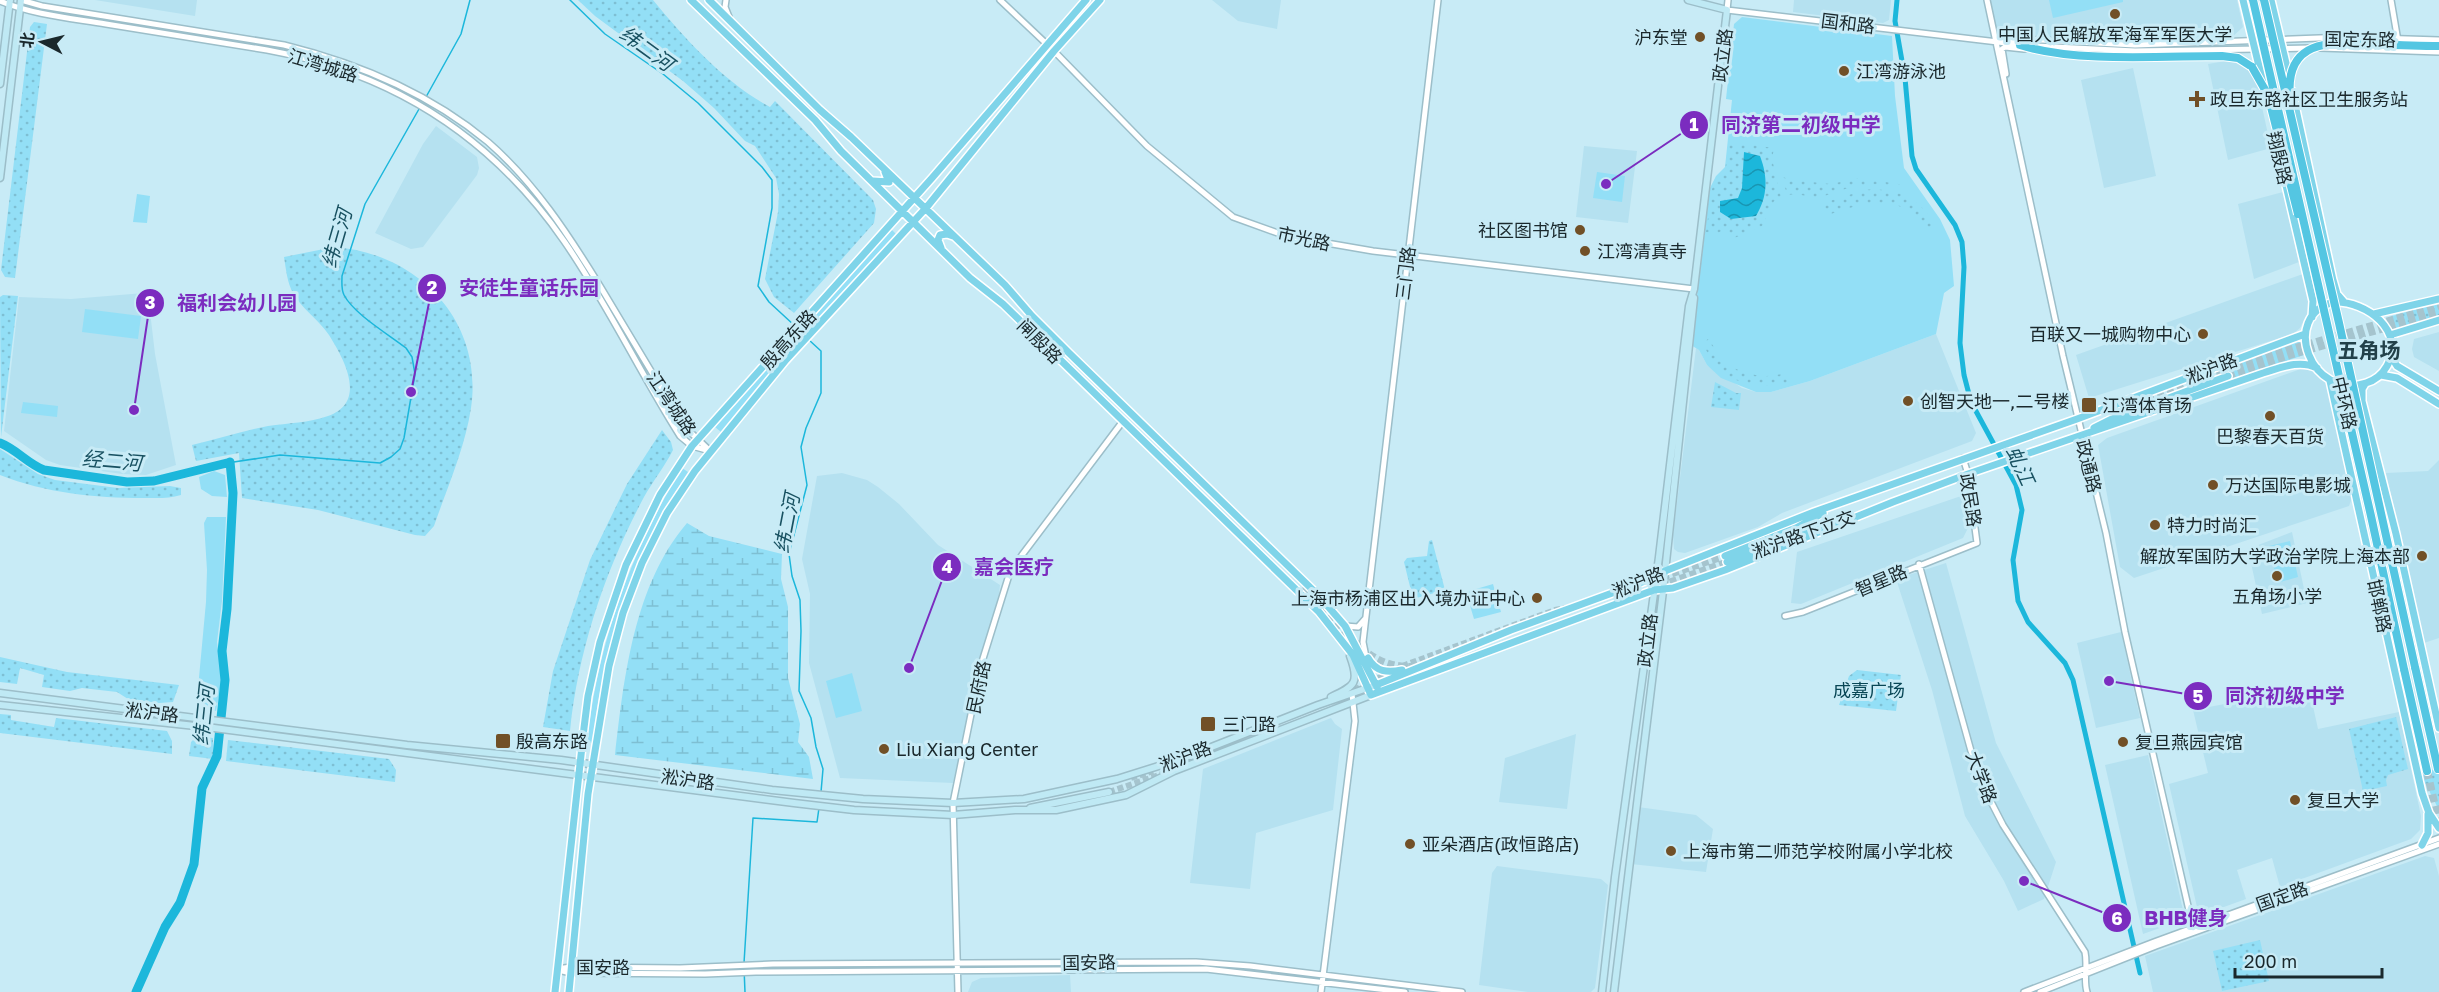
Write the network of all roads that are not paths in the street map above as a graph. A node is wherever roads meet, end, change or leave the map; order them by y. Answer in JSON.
{"nodes":[{"id":1,"x":21,"y":0,"type":"edge"},
{"id":2,"x":691,"y":0,"type":"edge"},
{"id":3,"x":709,"y":0,"type":"edge"},
{"id":4,"x":726,"y":0,"type":"edge"},
{"id":5,"x":1000,"y":0,"type":"edge"},
{"id":6,"x":1086,"y":0,"type":"edge"},
{"id":7,"x":1100,"y":0,"type":"edge"},
{"id":8,"x":1438,"y":0,"type":"edge"},
{"id":9,"x":1688,"y":0,"type":"edge"},
{"id":10,"x":1728,"y":0,"type":"edge"},
{"id":11,"x":1987,"y":0,"type":"edge"},
{"id":12,"x":2243,"y":0,"type":"edge"},
{"id":13,"x":2253,"y":0,"type":"edge"},
{"id":14,"x":2264,"y":0,"type":"edge"},
{"id":15,"x":2271,"y":0,"type":"edge"},
{"id":16,"x":2391,"y":0,"type":"edge"},
{"id":17,"x":0,"y":1,"type":"edge"},
{"id":18,"x":10,"y":2,"type":"edge"},
{"id":19,"x":20,"y":8,"type":"junction"},
{"id":20,"x":1727,"y":10,"type":"junction"},
{"id":21,"x":735,"y":26,"type":"junction"},
{"id":22,"x":2398,"y":39,"type":"junction"},
{"id":23,"x":1995,"y":40,"type":"junction"},
{"id":24,"x":2439,"y":40,"type":"edge"},
{"id":25,"x":2008,"y":42,"type":"junction"},
{"id":26,"x":1046,"y":44,"type":"junction"},
{"id":27,"x":2280,"y":44,"type":"junction"},
{"id":28,"x":2020,"y":45,"type":"junction"},
{"id":29,"x":2254,"y":46,"type":"junction"},
{"id":30,"x":2439,"y":46,"type":"edge"},
{"id":31,"x":2037,"y":50,"type":"junction"},
{"id":32,"x":1054,"y":51,"type":"junction"},
{"id":33,"x":2399,"y":51,"type":"junction"},
{"id":34,"x":2439,"y":52,"type":"edge"},
{"id":35,"x":0,"y":84,"type":"edge"},
{"id":36,"x":2008,"y":100,"type":"junction"},
{"id":37,"x":879,"y":164,"type":"junction"},
{"id":38,"x":0,"y":178,"type":"edge"},
{"id":39,"x":871,"y":180,"type":"junction"},
{"id":40,"x":914,"y":196,"type":"junction"},
{"id":41,"x":926,"y":208,"type":"junction"},
{"id":42,"x":901,"y":211,"type":"junction"},
{"id":43,"x":913,"y":222,"type":"junction"},
{"id":44,"x":956,"y":237,"type":"junction"},
{"id":45,"x":943,"y":251,"type":"junction"},
{"id":46,"x":1407,"y":255,"type":"junction"},
{"id":47,"x":2324,"y":261,"type":"junction"},
{"id":48,"x":2314,"y":264,"type":"junction"},
{"id":49,"x":1694,"y":288,"type":"junction"},
{"id":50,"x":2439,"y":299,"type":"edge"},
{"id":51,"x":2344,"y":302,"type":"junction"},
{"id":52,"x":2374,"y":314,"type":"junction"},
{"id":53,"x":2312,"y":317,"type":"junction"},
{"id":54,"x":2439,"y":320,"type":"edge"},
{"id":55,"x":2305,"y":334,"type":"junction"},
{"id":56,"x":2390,"y":335,"type":"junction"},
{"id":57,"x":2391,"y":358,"type":"junction"},
{"id":58,"x":2317,"y":368,"type":"junction"},
{"id":59,"x":2381,"y":375,"type":"junction"},
{"id":60,"x":2228,"y":376,"type":"tunnel mouth"},
{"id":61,"x":1096,"y":379,"type":"junction"},
{"id":62,"x":2330,"y":381,"type":"junction"},
{"id":63,"x":2365,"y":384,"type":"junction"},
{"id":64,"x":1092,"y":391,"type":"junction"},
{"id":65,"x":2439,"y":391,"type":"edge"},
{"id":66,"x":2439,"y":404,"type":"edge"},
{"id":67,"x":2077,"y":419,"type":"junction"},
{"id":68,"x":1123,"y":421,"type":"junction"},
{"id":69,"x":2081,"y":435,"type":"junction"},
{"id":70,"x":694,"y":443,"type":"junction"},
{"id":71,"x":1160,"y":443,"type":"junction"},
{"id":72,"x":710,"y":451,"type":"junction"},
{"id":73,"x":1159,"y":456,"type":"junction"},
{"id":74,"x":1963,"y":458,"type":"junction"},
{"id":75,"x":1968,"y":474,"type":"junction"},
{"id":76,"x":1202,"y":482,"type":"junction"},
{"id":77,"x":1841,"y":504,"type":"junction"},
{"id":78,"x":1880,"y":507,"type":"junction"},
{"id":79,"x":1223,"y":518,"type":"junction"},
{"id":80,"x":1977,"y":543,"type":"joint"},
{"id":81,"x":1919,"y":564,"type":"junction"},
{"id":82,"x":1665,"y":571,"type":"junction"},
{"id":83,"x":1656,"y":577,"type":"junction"},
{"id":84,"x":1654,"y":590,"type":"junction"},
{"id":85,"x":1663,"y":591,"type":"junction"},
{"id":86,"x":1785,"y":616,"type":"dead end"},
{"id":87,"x":1366,"y":618,"type":"junction"},
{"id":88,"x":1345,"y":626,"type":"junction"},
{"id":89,"x":1353,"y":638,"type":"junction"},
{"id":90,"x":1347,"y":647,"type":"junction"},
{"id":91,"x":1364,"y":652,"type":"junction"},
{"id":92,"x":1368,"y":667,"type":"junction"},
{"id":93,"x":1414,"y":668,"type":"junction"},
{"id":94,"x":1378,"y":688,"type":"junction"},
{"id":95,"x":1370,"y":692,"type":"junction"},
{"id":96,"x":0,"y":693,"type":"edge"},
{"id":97,"x":1352,"y":694,"type":"junction"},
{"id":98,"x":1354,"y":702,"type":"junction"},
{"id":99,"x":0,"y":705,"type":"edge"},
{"id":100,"x":1318,"y":705,"type":"junction"},
{"id":101,"x":2439,"y":728,"type":"edge"},
{"id":102,"x":580,"y":763,"type":"junction"},
{"id":103,"x":593,"y":766,"type":"junction"},
{"id":104,"x":2438,"y":769,"type":"tunnel mouth"},
{"id":105,"x":2427,"y":771,"type":"tunnel mouth"},
{"id":106,"x":578,"y":776,"type":"junction"},
{"id":107,"x":592,"y":778,"type":"junction"},
{"id":108,"x":1008,"y":801,"type":"junction"},
{"id":109,"x":953,"y":803,"type":"junction"},
{"id":110,"x":2425,"y":803,"type":"junction"},
{"id":111,"x":1015,"y":810,"type":"junction"},
{"id":112,"x":953,"y":815,"type":"junction"},
{"id":113,"x":2439,"y":828,"type":"edge"},
{"id":114,"x":2439,"y":838,"type":"edge"},
{"id":115,"x":2439,"y":844,"type":"edge"},
{"id":116,"x":2422,"y":845,"type":"junction"},
{"id":117,"x":2193,"y":931,"type":"junction"},
{"id":118,"x":957,"y":963,"type":"junction"},
{"id":119,"x":756,"y":968,"type":"junction"},
{"id":120,"x":557,"y":969,"type":"junction"},
{"id":121,"x":571,"y":970,"type":"junction"},
{"id":122,"x":958,"y":971,"type":"junction"},
{"id":123,"x":2085,"y":972,"type":"junction"},
{"id":124,"x":1324,"y":975,"type":"junction"},
{"id":125,"x":1323,"y":983,"type":"junction"},
{"id":126,"x":555,"y":992,"type":"edge"},
{"id":127,"x":569,"y":992,"type":"edge"},
{"id":128,"x":958,"y":992,"type":"edge"},
{"id":129,"x":1322,"y":992,"type":"edge"},
{"id":130,"x":1405,"y":992,"type":"edge"},
{"id":131,"x":1462,"y":992,"type":"edge"},
{"id":132,"x":1602,"y":992,"type":"edge"},
{"id":133,"x":1614,"y":992,"type":"edge"},
{"id":134,"x":2024,"y":992,"type":"edge"},
{"id":135,"x":2040,"y":992,"type":"edge"},
{"id":136,"x":2087,"y":992,"type":"edge"}],
"edges":[{"from":1,"to":19,"type":"main road"},
{"from":1,"to":70,"type":"street","name":"江湾城路"},
{"from":2,"to":39,"type":"main road","name":"闸殷路"},
{"from":3,"to":21,"type":"main road","name":"闸殷路"},
{"from":4,"to":21,"type":"street"},
{"from":5,"to":26,"type":"street","name":"市光路"},
{"from":6,"to":26,"type":"main road","name":"殷高东路"},
{"from":7,"to":32,"type":"main road","name":"殷高东路"},
{"from":8,"to":46,"type":"street","name":"三门路"},
{"from":9,"to":20,"type":"main road","name":"国和路"},
{"from":10,"to":20,"type":"street","name":"政立路"},
{"from":11,"to":23,"type":"street","name":"政通路"},
{"from":12,"to":29,"type":"main road","name":"翔殷路"},
{"from":13,"to":48,"type":"highway","name":"中环路","bridge":true},
{"from":14,"to":47,"type":"highway","name":"中环路","bridge":true},
{"from":15,"to":27,"type":"main road","name":"翔殷路"},
{"from":16,"to":22,"type":"street"},
{"from":17,"to":18,"type":"street","name":"江湾城路"},
{"from":18,"to":19,"type":"street","name":"江湾城路"},
{"from":18,"to":35,"type":"main road"},
{"from":19,"to":38,"type":"main road"},
{"from":19,"to":70,"type":"street","name":"江湾城路"},
{"from":20,"to":23,"type":"street","name":"国和路"},
{"from":20,"to":49,"type":"main road","name":"政立路"},
{"from":21,"to":37,"type":"main road","name":"闸殷路"},
{"from":22,"to":24,"type":"street","name":"国定东路"},
{"from":22,"to":27,"type":"street","name":"国定东路"},
{"from":22,"to":33,"type":"street"},
{"from":23,"to":25,"type":"street","name":"国和路"},
{"from":23,"to":36,"type":"street","name":"政通路"},
{"from":25,"to":28,"type":"street","name":"国和路"},
{"from":25,"to":29,"type":"street","name":"国和路"},
{"from":26,"to":32,"type":"street","name":"市光路"},
{"from":26,"to":40,"type":"main road","name":"殷高东路"},
{"from":27,"to":29,"type":"street"},
{"from":27,"to":33,"type":"street","name":"国定东路"},
{"from":27,"to":51,"type":"main road","name":"翔殷路"},
{"from":28,"to":29,"type":"street","name":"国和路"},
{"from":28,"to":31,"type":"highway"},
{"from":29,"to":53,"type":"main road","name":"翔殷路"},
{"from":30,"to":47,"type":"highway","bridge":true},
{"from":31,"to":36,"type":"street"},
{"from":31,"to":48,"type":"highway","bridge":true},
{"from":32,"to":41,"type":"main road","name":"殷高东路"},
{"from":32,"to":46,"type":"street","name":"市光路"},
{"from":33,"to":34,"type":"street","name":"国定东路"},
{"from":36,"to":67,"type":"street","name":"政通路"},
{"from":37,"to":39,"type":"main road"},
{"from":37,"to":40,"type":"main road","name":"闸殷路"},
{"from":39,"to":42,"type":"main road","name":"闸殷路"},
{"from":40,"to":41,"type":"main road","name":"闸殷路"},
{"from":40,"to":42,"type":"main road","name":"殷高东路"},
{"from":41,"to":43,"type":"main road","name":"殷高东路"},
{"from":41,"to":44,"type":"main road","name":"闸殷路"},
{"from":42,"to":43,"type":"main road","name":"闸殷路"},
{"from":42,"to":70,"type":"main road","name":"殷高东路"},
{"from":43,"to":45,"type":"main road","name":"闸殷路"},
{"from":43,"to":72,"type":"main road","name":"殷高东路"},
{"from":44,"to":45,"type":"main road"},
{"from":44,"to":61,"type":"main road","name":"闸殷路"},
{"from":45,"to":64,"type":"main road","name":"闸殷路"},
{"from":46,"to":49,"type":"street","name":"市光路"},
{"from":46,"to":87,"type":"street","name":"三门路"},
{"from":47,"to":104,"type":"highway","name":"中环路","bridge":true},
{"from":48,"to":105,"type":"highway","name":"中环路","bridge":true},
{"from":49,"to":82,"type":"main road","name":"政立路"},
{"from":49,"to":83,"type":"main road","name":"政立路"},
{"from":50,"to":52,"type":"main road"},
{"from":51,"to":52,"type":"main road"},
{"from":51,"to":53,"type":"main road"},
{"from":52,"to":56,"type":"main road"},
{"from":53,"to":55,"type":"main road"},
{"from":54,"to":56,"type":"main road"},
{"from":55,"to":58,"type":"main road"},
{"from":55,"to":67,"type":"main road","name":"淞沪路"},
{"from":56,"to":57,"type":"main road"},
{"from":57,"to":59,"type":"main road"},
{"from":57,"to":65,"type":"main road"},
{"from":58,"to":62,"type":"main road"},
{"from":58,"to":69,"type":"main road","name":"淞沪路"},
{"from":59,"to":63,"type":"main road"},
{"from":59,"to":66,"type":"main road"},
{"from":60,"to":69,"type":"main road"},
{"from":61,"to":64,"type":"main road"},
{"from":61,"to":71,"type":"main road","name":"闸殷路"},
{"from":62,"to":63,"type":"main road"},
{"from":62,"to":110,"type":"main road","name":"邯郸路"},
{"from":63,"to":101,"type":"main road","name":"邯郸路"},
{"from":64,"to":68,"type":"main road","name":"闸殷路"},
{"from":67,"to":69,"type":"street","name":"政通路"},
{"from":67,"to":74,"type":"main road","name":"淞沪路"},
{"from":68,"to":73,"type":"main road","name":"闸殷路"},
{"from":68,"to":109,"type":"street","name":"民府路"},
{"from":69,"to":75,"type":"main road","name":"淞沪路"},
{"from":69,"to":117,"type":"street","name":"政通路"},
{"from":70,"to":72,"type":"street","name":"江湾城路"},
{"from":70,"to":102,"type":"main road","name":"殷高东路"},
{"from":71,"to":73,"type":"main road"},
{"from":71,"to":76,"type":"main road","name":"闸殷路"},
{"from":72,"to":103,"type":"main road","name":"殷高东路"},
{"from":73,"to":79,"type":"main road","name":"闸殷路"},
{"from":74,"to":75,"type":"street","name":"政民路"},
{"from":74,"to":77,"type":"main road","name":"淞沪路"},
{"from":75,"to":78,"type":"main road","name":"淞沪路"},
{"from":75,"to":80,"type":"street","name":"政民路"},
{"from":76,"to":79,"type":"main road"},
{"from":76,"to":88,"type":"main road","name":"闸殷路"},
{"from":77,"to":78,"type":"main road","name":"淞沪路下立交"},
{"from":77,"to":82,"type":"main road","name":"淞沪路"},
{"from":78,"to":85,"type":"main road","name":"淞沪路"},
{"from":79,"to":90,"type":"main road","name":"闸殷路"},
{"from":80,"to":81,"type":"street","name":"智星路"},
{"from":81,"to":86,"type":"street","name":"智星路"},
{"from":81,"to":123,"type":"street","name":"大学路"},
{"from":82,"to":83,"type":"main road","name":"淞沪路"},
{"from":82,"to":85,"type":"main road","name":"政立路"},
{"from":83,"to":84,"type":"main road","name":"政立路"},
{"from":83,"to":93,"type":"main road","name":"淞沪路"},
{"from":84,"to":85,"type":"main road","name":"淞沪路"},
{"from":84,"to":94,"type":"main road","name":"淞沪路"},
{"from":84,"to":132,"type":"main road","name":"政立路"},
{"from":85,"to":133,"type":"main road","name":"政立路"},
{"from":87,"to":88,"type":"street"},
{"from":87,"to":91,"type":"street","name":"三门路"},
{"from":88,"to":89,"type":"main road","name":"闸殷路"},
{"from":89,"to":91,"type":"main road"},
{"from":89,"to":92,"type":"main road","name":"闸殷路"},
{"from":90,"to":95,"type":"main road","name":"闸殷路"},
{"from":90,"to":100,"type":"main road"},
{"from":91,"to":92,"type":"street","name":"三门路"},
{"from":91,"to":93,"type":"main road"},
{"from":92,"to":94,"type":"main road","name":"闸殷路"},
{"from":93,"to":94,"type":"main road","name":"淞沪路"},
{"from":94,"to":95,"type":"main road","name":"淞沪路"},
{"from":95,"to":97,"type":"main road","name":"淞沪路"},
{"from":95,"to":98,"type":"main road","name":"淞沪路"},
{"from":96,"to":102,"type":"main road","name":"淞沪路"},
{"from":97,"to":98,"type":"street"},
{"from":97,"to":100,"type":"main road","name":"淞沪路"},
{"from":98,"to":111,"type":"main road","name":"淞沪路"},
{"from":98,"to":124,"type":"street"},
{"from":99,"to":106,"type":"main road","name":"淞沪路"},
{"from":100,"to":108,"type":"main road","name":"淞沪路"},
{"from":102,"to":103,"type":"main road","name":"淞沪路"},
{"from":102,"to":106,"type":"main road","name":"殷高东路"},
{"from":103,"to":107,"type":"main road","name":"殷高东路"},
{"from":103,"to":109,"type":"main road","name":"淞沪路"},
{"from":106,"to":107,"type":"main road","name":"淞沪路"},
{"from":106,"to":120,"type":"main road","name":"殷高东路"},
{"from":107,"to":112,"type":"main road","name":"淞沪路"},
{"from":107,"to":121,"type":"main road","name":"殷高东路"},
{"from":108,"to":109,"type":"main road","name":"淞沪路"},
{"from":108,"to":111,"type":"main road"},
{"from":109,"to":112,"type":"street","name":"民府路"},
{"from":110,"to":113,"type":"main road","name":"邯郸路"},
{"from":110,"to":116,"type":"main road"},
{"from":111,"to":112,"type":"main road","name":"淞沪路"},
{"from":112,"to":118,"type":"street","name":"民府路"},
{"from":114,"to":116,"type":"street","name":"国定路"},
{"from":115,"to":117,"type":"street","name":"国定路"},
{"from":116,"to":117,"type":"street","name":"国定路"},
{"from":117,"to":123,"type":"street","name":"国定路"},
{"from":118,"to":119,"type":"street","name":"国安路"},
{"from":118,"to":122,"type":"street","name":"民府路"},
{"from":118,"to":124,"type":"street","name":"国安路"},
{"from":119,"to":121,"type":"street","name":"国安路"},
{"from":119,"to":122,"type":"street","name":"国安路"},
{"from":120,"to":121,"type":"street","name":"国安路"},
{"from":120,"to":126,"type":"main road","name":"殷高东路"},
{"from":121,"to":127,"type":"main road","name":"殷高东路"},
{"from":122,"to":125,"type":"street","name":"国安路"},
{"from":122,"to":128,"type":"street","name":"民府路"},
{"from":123,"to":134,"type":"street","name":"国定路"},
{"from":123,"to":135,"type":"street","name":"国定路"},
{"from":123,"to":136,"type":"street"},
{"from":124,"to":125,"type":"street"},
{"from":124,"to":131,"type":"street","name":"国安路"},
{"from":125,"to":129,"type":"street"},
{"from":125,"to":130,"type":"street","name":"国安路"}]}
